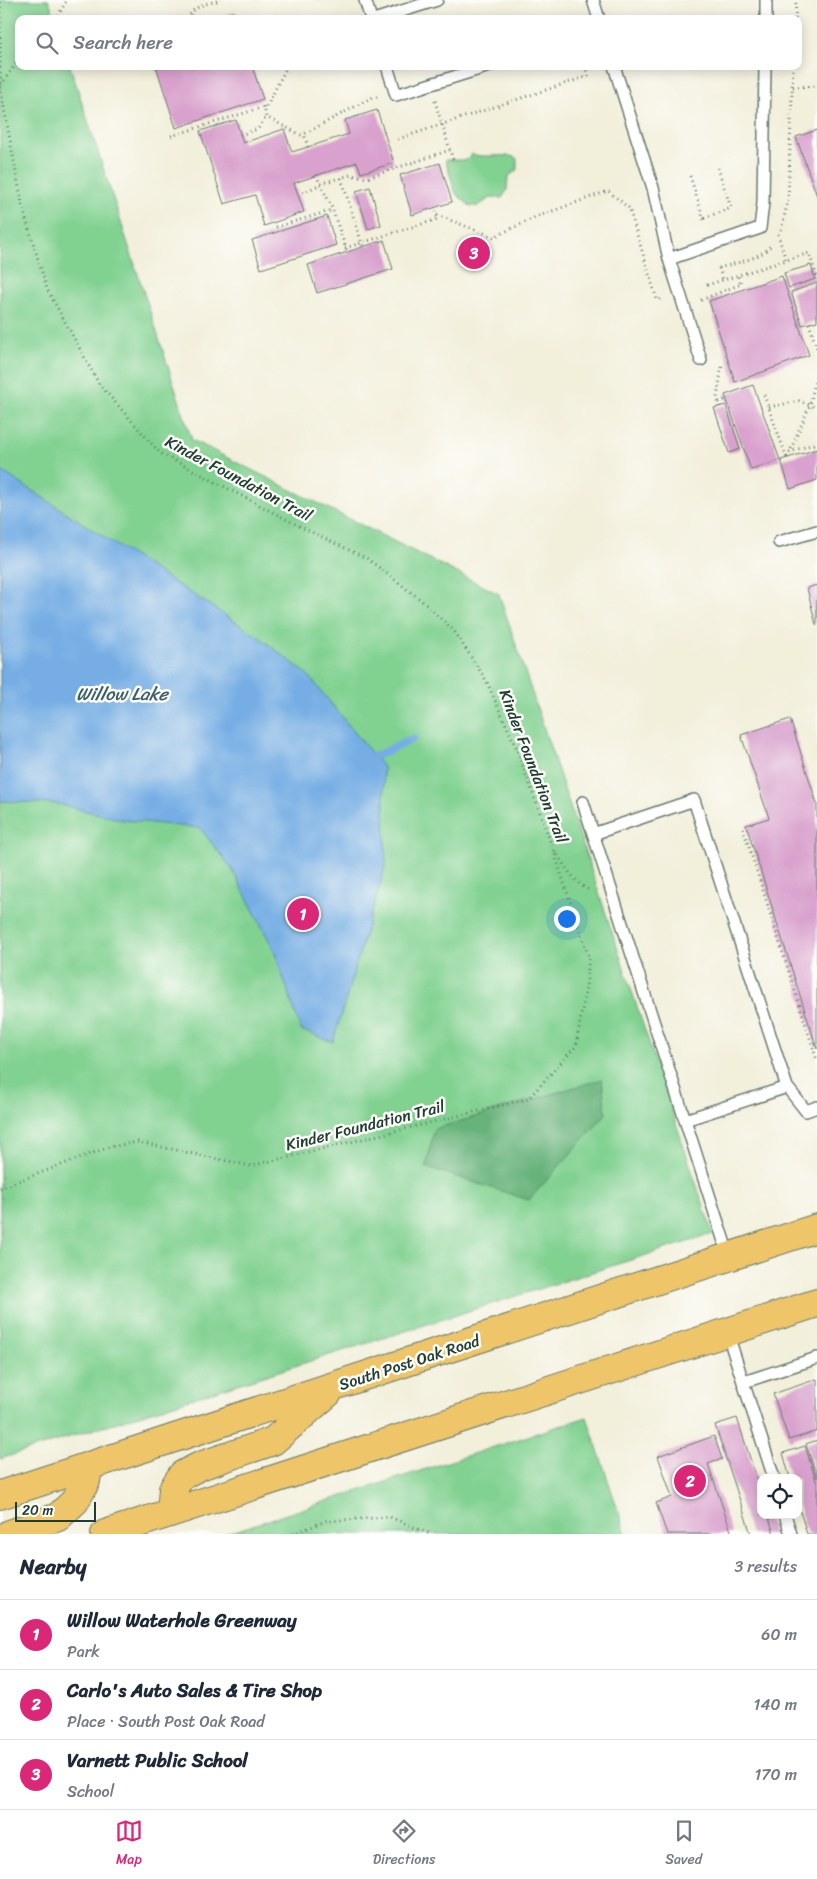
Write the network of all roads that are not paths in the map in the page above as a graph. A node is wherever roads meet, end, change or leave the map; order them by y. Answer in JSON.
{"nodes":[{"id":1,"x":365,"y":0,"type":"edge"},
{"id":2,"x":437,"y":0,"type":"edge"},
{"id":3,"x":593,"y":0,"type":"edge"},
{"id":4,"x":766,"y":0,"type":"edge"},
{"id":5,"x":370,"y":15,"type":"edge"},
{"id":6,"x":390,"y":15,"type":"edge"},
{"id":7,"x":598,"y":15,"type":"edge"},
{"id":8,"x":766,"y":15,"type":"edge"},
{"id":9,"x":388,"y":70,"type":"edge"},
{"id":10,"x":476,"y":70,"type":"edge"},
{"id":11,"x":615,"y":70,"type":"edge"},
{"id":12,"x":765,"y":70,"type":"edge"},
{"id":13,"x":669,"y":259,"type":"junction"},
{"id":14,"x":701,"y":360,"type":"dead end"},
{"id":15,"x":817,"y":531,"type":"edge"},
{"id":16,"x":779,"y":542,"type":"dead end"},
{"id":17,"x":583,"y":802,"type":"dead end"},
{"id":18,"x":593,"y":834,"type":"junction"},
{"id":19,"x":787,"y":1087,"type":"junction"},
{"id":20,"x":817,"y":1107,"type":"edge"},
{"id":21,"x":685,"y":1120,"type":"junction"},
{"id":22,"x":817,"y":1228,"type":"edge"},
{"id":23,"x":729,"y":1257,"type":"junction"},
{"id":24,"x":817,"y":1303,"type":"edge"},
{"id":25,"x":727,"y":1332,"type":"junction"},
{"id":26,"x":817,"y":1358,"type":"edge"},
{"id":27,"x":744,"y":1382,"type":"junction"},
{"id":28,"x":337,"y":1385,"type":"junction"},
{"id":29,"x":88,"y":1466,"type":"junction"},
{"id":30,"x":773,"y":1474,"type":"edge"},
{"id":31,"x":0,"y":1495,"type":"edge"},
{"id":32,"x":171,"y":1512,"type":"junction"},
{"id":33,"x":786,"y":1519,"type":"edge"},
{"id":34,"x":10,"y":1534,"type":"edge"},
{"id":35,"x":105,"y":1534,"type":"edge"},
{"id":36,"x":791,"y":1534,"type":"edge"}],
"edges":[{"from":1,"to":5,"type":"lane"},
{"from":2,"to":6,"type":"lane"},
{"from":3,"to":7,"type":"lane"},
{"from":4,"to":8,"type":"lane"},
{"from":9,"to":10,"type":"lane"},
{"from":11,"to":13,"type":"lane"},
{"from":12,"to":13,"type":"lane"},
{"from":13,"to":14,"type":"lane"},
{"from":15,"to":16,"type":"lane"},
{"from":17,"to":18,"type":"lane"},
{"from":18,"to":19,"type":"lane"},
{"from":18,"to":21,"type":"lane"},
{"from":19,"to":20,"type":"lane"},
{"from":19,"to":21,"type":"lane"},
{"from":21,"to":23,"type":"lane"},
{"from":22,"to":23,"type":"highway","name":"South Post Oak Road"},
{"from":23,"to":28,"type":"highway","name":"South Post Oak Road"},
{"from":24,"to":25,"type":"highway"},
{"from":25,"to":27,"type":"lane"},
{"from":25,"to":32,"type":"highway"},
{"from":26,"to":27,"type":"lane"},
{"from":27,"to":30,"type":"lane"},
{"from":28,"to":29,"type":"highway","name":"South Post Oak Road"},
{"from":28,"to":32,"type":"highway"},
{"from":29,"to":31,"type":"highway","name":"South Post Oak Road"},
{"from":29,"to":34,"type":"highway"},
{"from":32,"to":35,"type":"highway"},
{"from":33,"to":36,"type":"lane"}]}
